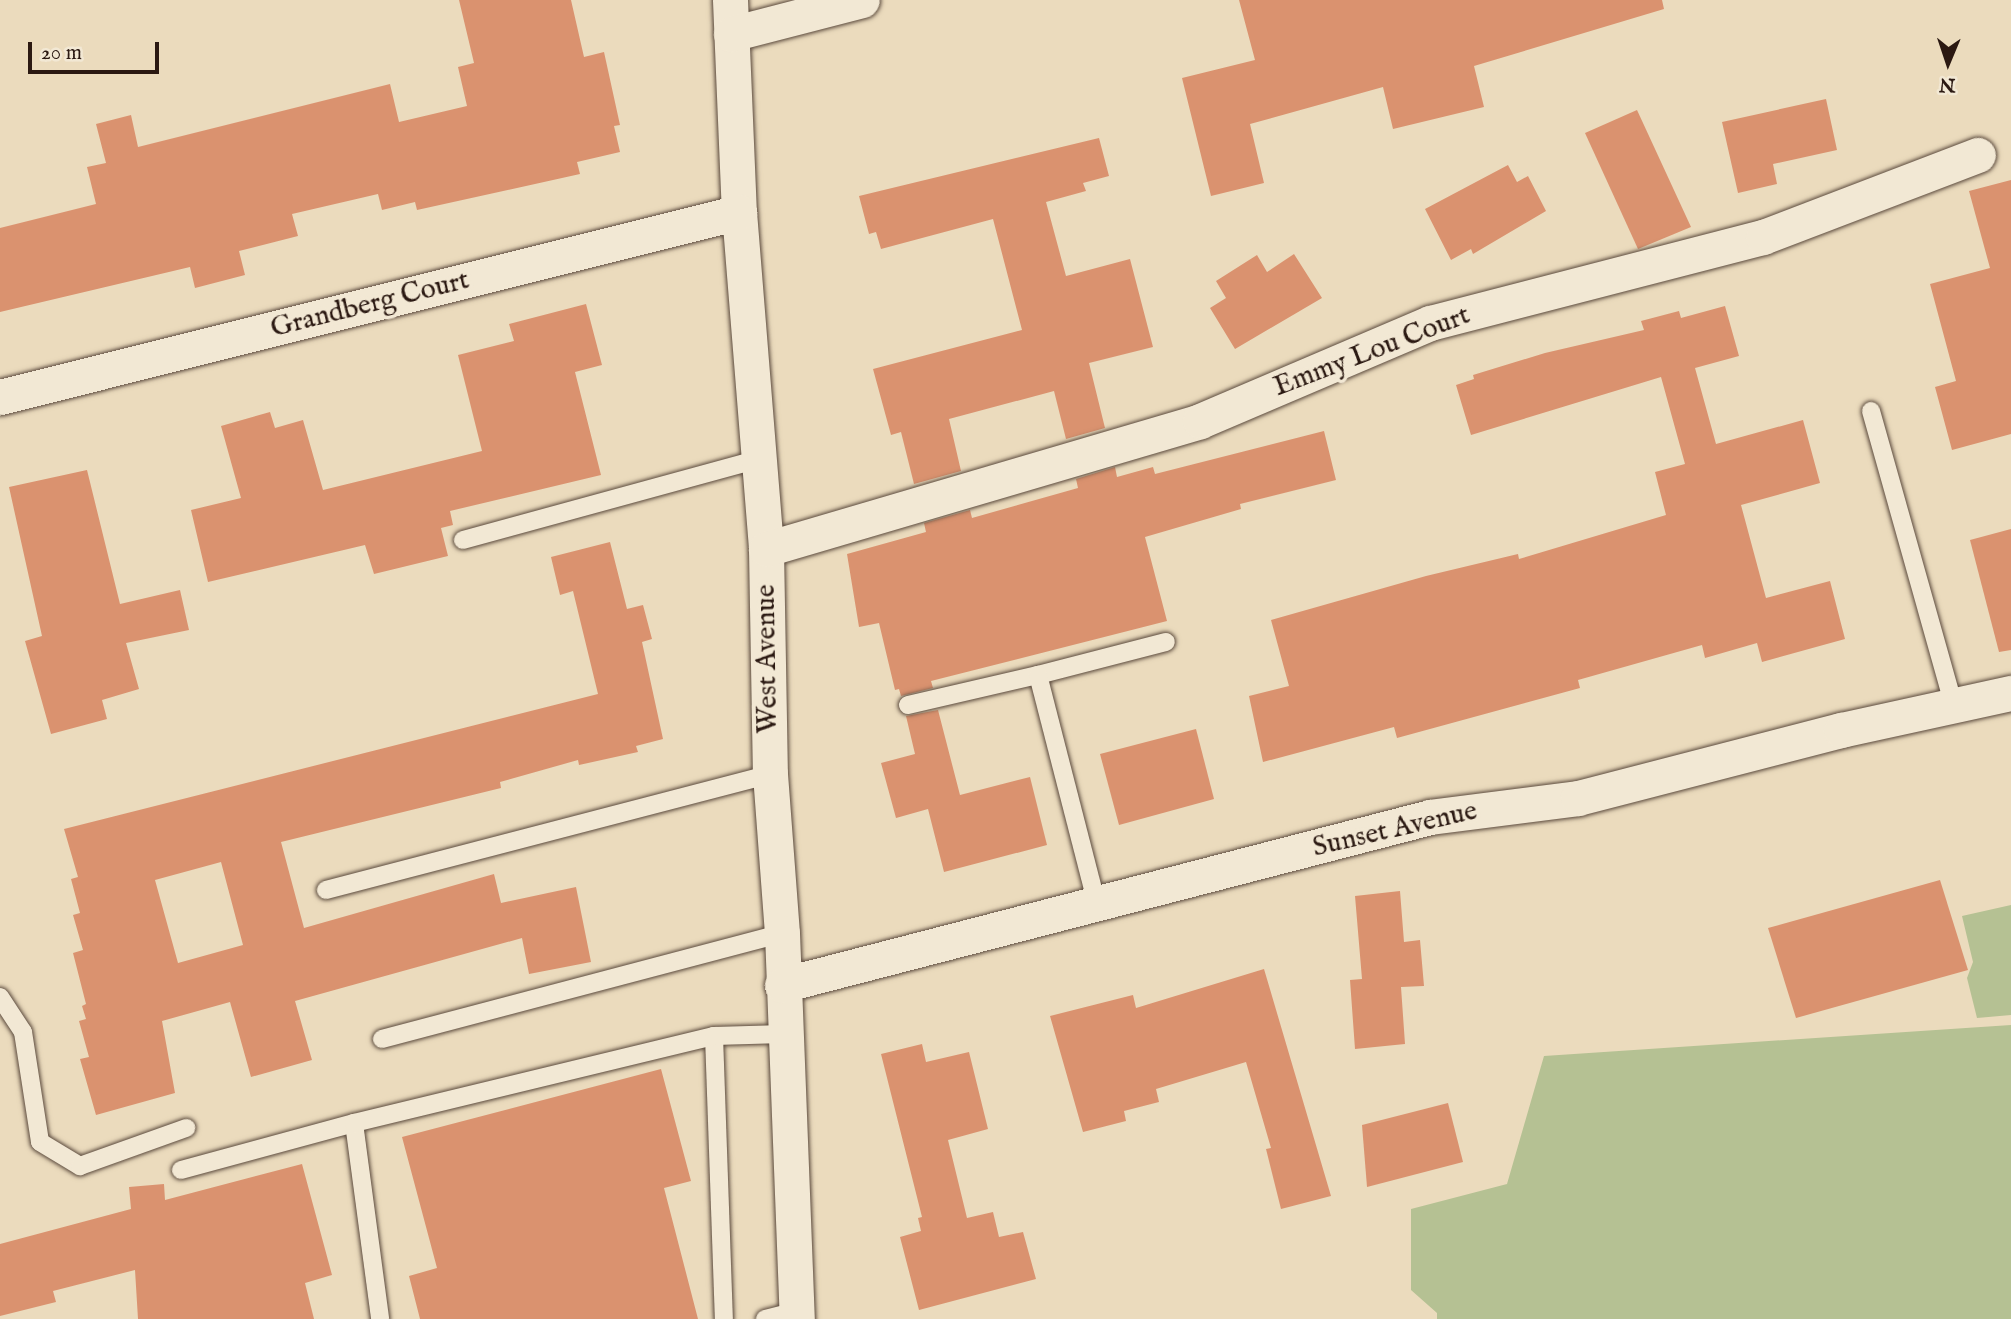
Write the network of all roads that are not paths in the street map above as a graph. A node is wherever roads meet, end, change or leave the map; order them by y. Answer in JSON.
{"nodes":[{"id":1,"x":730,"y":0,"type":"edge"},
{"id":2,"x":862,"y":0,"type":"edge"},
{"id":3,"x":731,"y":34,"type":"junction"},
{"id":4,"x":1978,"y":155,"type":"dead end"},
{"id":5,"x":739,"y":212,"type":"junction"},
{"id":6,"x":0,"y":397,"type":"edge"},
{"id":7,"x":1871,"y":411,"type":"dead end"},
{"id":8,"x":760,"y":459,"type":"junction"},
{"id":9,"x":463,"y":541,"type":"dead end"},
{"id":10,"x":766,"y":549,"type":"junction"},
{"id":11,"x":1166,"y":642,"type":"dead end"},
{"id":12,"x":1038,"y":675,"type":"junction"},
{"id":13,"x":2011,"y":693,"type":"edge"},
{"id":14,"x":908,"y":705,"type":"dead end"},
{"id":15,"x":1954,"y":707,"type":"junction"},
{"id":16,"x":770,"y":774,"type":"junction"},
{"id":17,"x":326,"y":890,"type":"dead end"},
{"id":18,"x":1097,"y":904,"type":"junction"},
{"id":19,"x":782,"y":933,"type":"junction"},
{"id":20,"x":782,"y":985,"type":"junction"},
{"id":21,"x":0,"y":997,"type":"edge"},
{"id":22,"x":784,"y":1034,"type":"junction"},
{"id":23,"x":714,"y":1036,"type":"junction"},
{"id":24,"x":382,"y":1039,"type":"dead end"},
{"id":25,"x":354,"y":1123,"type":"junction"},
{"id":26,"x":186,"y":1128,"type":"dead end"},
{"id":27,"x":181,"y":1170,"type":"dead end"},
{"id":28,"x":786,"y":1316,"type":"edge"},
{"id":29,"x":380,"y":1319,"type":"edge"},
{"id":30,"x":724,"y":1319,"type":"edge"}],
"edges":[{"from":1,"to":3,"type":"street","name":"West Avenue"},
{"from":2,"to":3,"type":"street"},
{"from":3,"to":5,"type":"street","name":"West Avenue"},
{"from":4,"to":10,"type":"street","name":"Emmy Lou Court"},
{"from":5,"to":6,"type":"street","name":"Grandberg Court"},
{"from":5,"to":8,"type":"street","name":"West Avenue"},
{"from":7,"to":15,"type":"lane"},
{"from":8,"to":9,"type":"lane"},
{"from":8,"to":10,"type":"street","name":"West Avenue"},
{"from":10,"to":16,"type":"street","name":"West Avenue"},
{"from":11,"to":12,"type":"lane"},
{"from":12,"to":14,"type":"lane"},
{"from":12,"to":18,"type":"lane"},
{"from":13,"to":15,"type":"street","name":"Sunset Avenue"},
{"from":15,"to":18,"type":"street","name":"Sunset Avenue"},
{"from":16,"to":17,"type":"lane"},
{"from":16,"to":19,"type":"street","name":"West Avenue"},
{"from":18,"to":20,"type":"street","name":"Sunset Avenue"},
{"from":19,"to":20,"type":"street","name":"West Avenue"},
{"from":19,"to":24,"type":"lane"},
{"from":20,"to":22,"type":"street","name":"West Avenue"},
{"from":21,"to":26,"type":"lane"},
{"from":22,"to":23,"type":"lane"},
{"from":22,"to":28,"type":"street","name":"West Avenue"},
{"from":23,"to":25,"type":"lane"},
{"from":23,"to":30,"type":"lane"},
{"from":25,"to":27,"type":"lane"},
{"from":25,"to":29,"type":"lane"}]}
